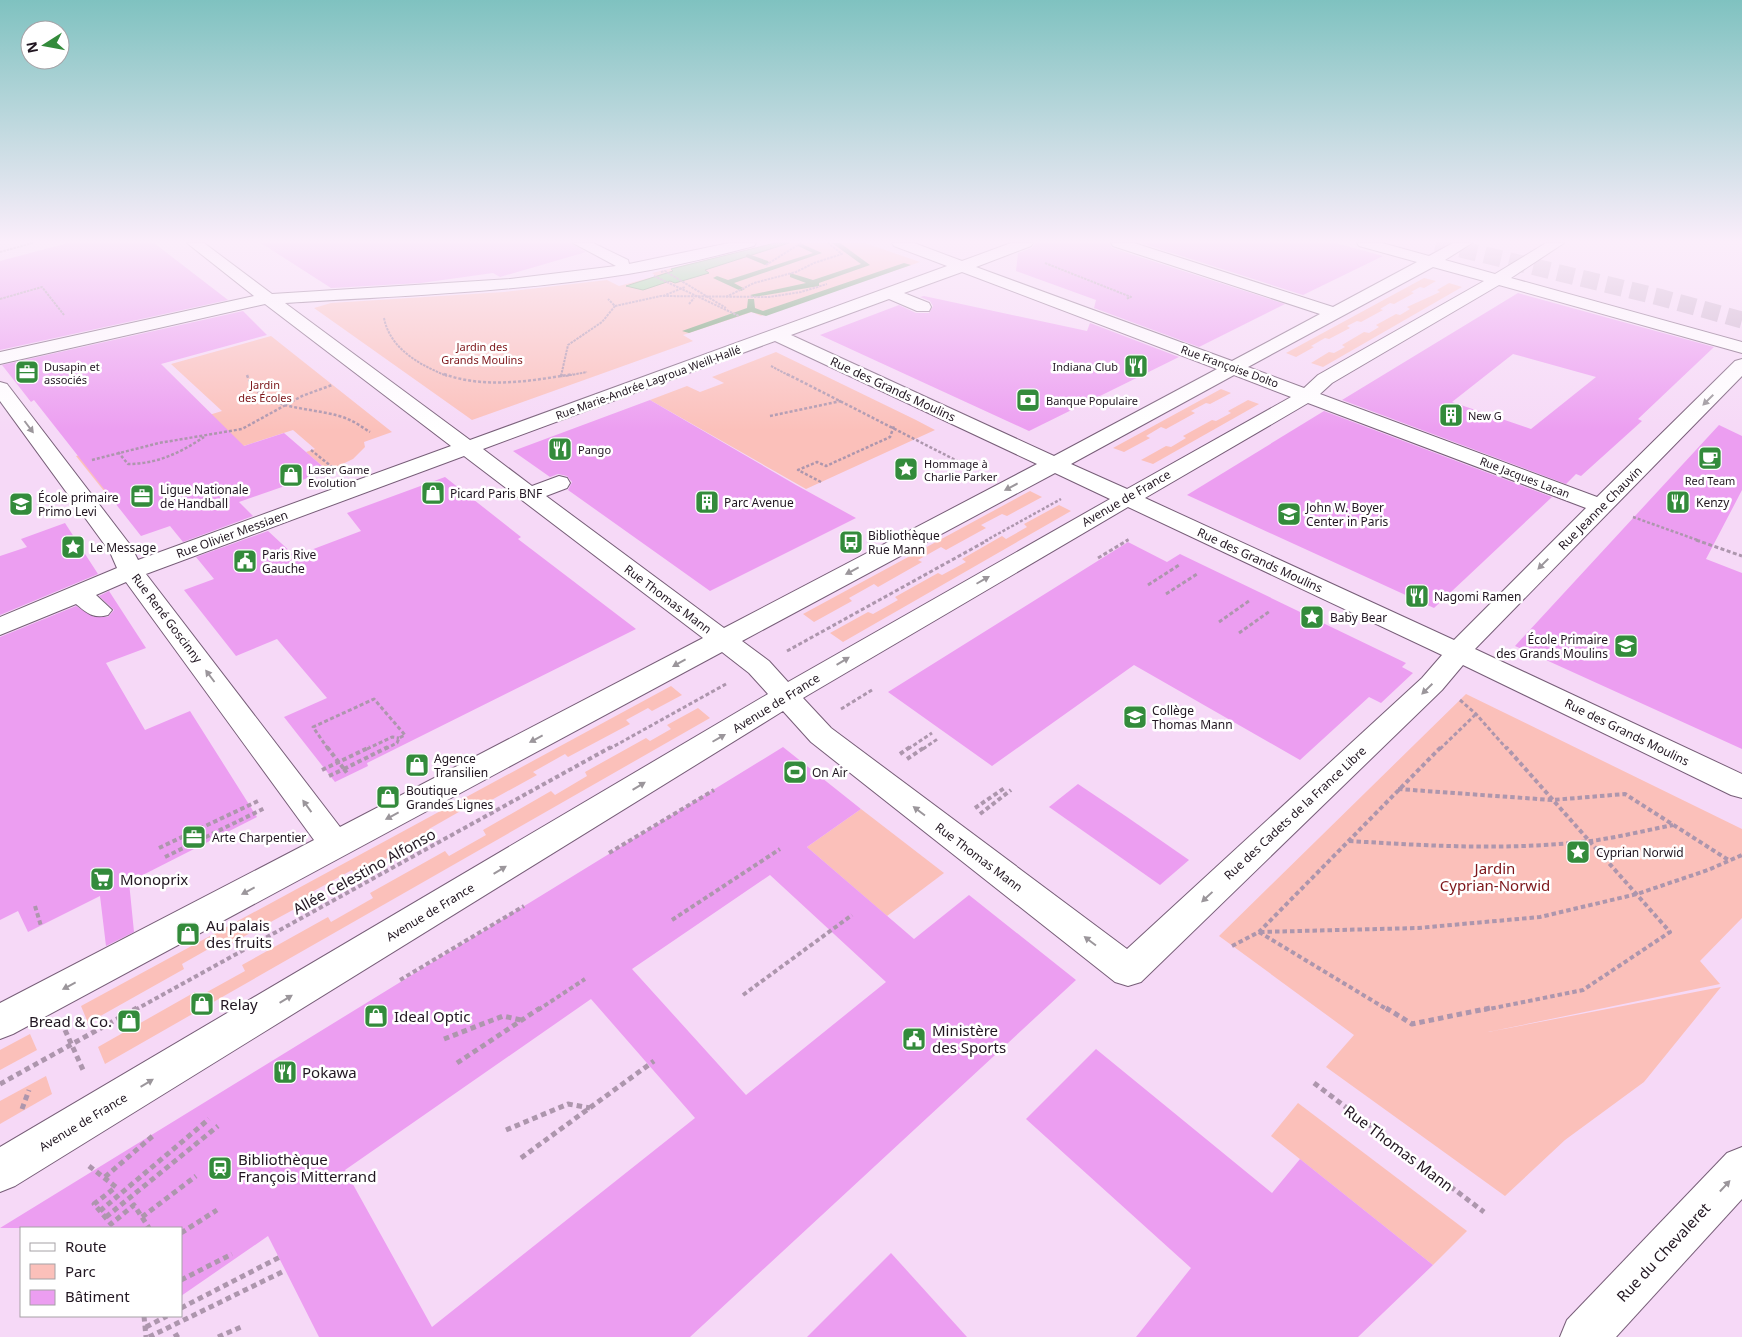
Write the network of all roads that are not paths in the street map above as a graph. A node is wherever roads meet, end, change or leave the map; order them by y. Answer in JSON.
{"nodes":[{"id":1,"x":232,"y":305,"type":"edge"},
{"id":2,"x":276,"y":305,"type":"edge"},
{"id":3,"x":856,"y":305,"type":"edge"},
{"id":4,"x":919,"y":305,"type":"edge"},
{"id":5,"x":1065,"y":305,"type":"edge"},
{"id":6,"x":1310,"y":305,"type":"edge"},
{"id":7,"x":1347,"y":305,"type":"edge"},
{"id":8,"x":1453,"y":305,"type":"edge"},
{"id":9,"x":1589,"y":305,"type":"edge"},
{"id":10,"x":923,"y":307,"type":"dead end"},
{"id":11,"x":1333,"y":313,"type":"junction"},
{"id":12,"x":777,"y":335,"type":"junction"},
{"id":13,"x":1742,"y":348,"type":"edge"},
{"id":14,"x":0,"y":358,"type":"edge"},
{"id":15,"x":1742,"y":365,"type":"edge"},
{"id":16,"x":1234,"y":368,"type":"junction"},
{"id":17,"x":0,"y":388,"type":"edge"},
{"id":18,"x":1308,"y":395,"type":"junction"},
{"id":19,"x":466,"y":448,"type":"junction"},
{"id":20,"x":1054,"y":464,"type":"junction"},
{"id":21,"x":559,"y":483,"type":"dead end"},
{"id":22,"x":528,"y":495,"type":"junction"},
{"id":23,"x":1127,"y":498,"type":"junction"},
{"id":24,"x":1602,"y":506,"type":"junction"},
{"id":25,"x":131,"y":571,"type":"junction"},
{"id":26,"x":78,"y":593,"type":"junction"},
{"id":27,"x":99,"y":610,"type":"dead end"},
{"id":28,"x":0,"y":627,"type":"edge"},
{"id":29,"x":721,"y":639,"type":"junction"},
{"id":30,"x":1458,"y":652,"type":"junction"},
{"id":31,"x":786,"y":696,"type":"junction"},
{"id":32,"x":1742,"y":787,"type":"edge"},
{"id":33,"x":336,"y":846,"type":"junction"},
{"id":34,"x":1128,"y":971,"type":"joint"},
{"id":35,"x":0,"y":1022,"type":"edge"},
{"id":36,"x":1742,"y":1168,"type":"edge"},
{"id":37,"x":0,"y":1171,"type":"edge"},
{"id":38,"x":1584,"y":1337,"type":"edge"}],
"edges":[{"from":1,"to":14,"type":"street"},
{"from":2,"to":19,"type":"street","name":"Rue Thomas Mann"},
{"from":3,"to":12,"type":"street","name":"Rue Marie-Andrée Lagroua Weill-Hallé"},
{"from":4,"to":10,"type":"street"},
{"from":5,"to":16,"type":"street","name":"Rue Françoise Dolto"},
{"from":6,"to":11,"type":"street"},
{"from":7,"to":11,"type":"street"},
{"from":8,"to":18,"type":"street","name":"Avenue de France"},
{"from":9,"to":13,"type":"street"},
{"from":11,"to":16,"type":"street"},
{"from":12,"to":19,"type":"street","name":"Rue Marie-Andrée Lagroua Weill-Hallé"},
{"from":12,"to":20,"type":"street","name":"Rue des Grands Moulins"},
{"from":15,"to":24,"type":"street","name":"Rue Jeanne Chauvin","one_way":true},
{"from":16,"to":18,"type":"street","name":"Rue Françoise Dolto"},
{"from":16,"to":20,"type":"street"},
{"from":17,"to":25,"type":"street","name":"Rue René Goscinny","one_way":true},
{"from":18,"to":23,"type":"street","name":"Avenue de France"},
{"from":18,"to":24,"type":"street","name":"Rue Jacques Lacan"},
{"from":19,"to":22,"type":"street","name":"Rue Thomas Mann"},
{"from":19,"to":25,"type":"street","name":"Rue Olivier Messiaen"},
{"from":20,"to":23,"type":"street","name":"Rue des Grands Moulins"},
{"from":20,"to":29,"type":"street","one_way":true},
{"from":21,"to":22,"type":"street"},
{"from":22,"to":29,"type":"street","name":"Rue Thomas Mann"},
{"from":23,"to":30,"type":"street","name":"Rue des Grands Moulins"},
{"from":31,"to":23,"type":"street","name":"Avenue de France","one_way":true},
{"from":24,"to":30,"type":"street","name":"Rue Jeanne Chauvin","one_way":true},
{"from":25,"to":26,"type":"street","name":"Rue Olivier Messiaen"},
{"from":33,"to":25,"type":"street","name":"Rue René Goscinny","one_way":true},
{"from":26,"to":27,"type":"street"},
{"from":26,"to":28,"type":"street","name":"Rue Olivier Messiaen"},
{"from":29,"to":31,"type":"street","name":"Rue Thomas Mann"},
{"from":29,"to":33,"type":"street","one_way":true},
{"from":30,"to":32,"type":"street","name":"Rue des Grands Moulins"},
{"from":30,"to":34,"type":"street","name":"Rue des Cadets de la France Libre","one_way":true},
{"from":34,"to":31,"type":"street","name":"Rue Thomas Mann","one_way":true},
{"from":37,"to":31,"type":"street","name":"Avenue de France","one_way":true},
{"from":33,"to":35,"type":"street","one_way":true},
{"from":38,"to":36,"type":"street","name":"Rue du Chevaleret","one_way":true}]}
